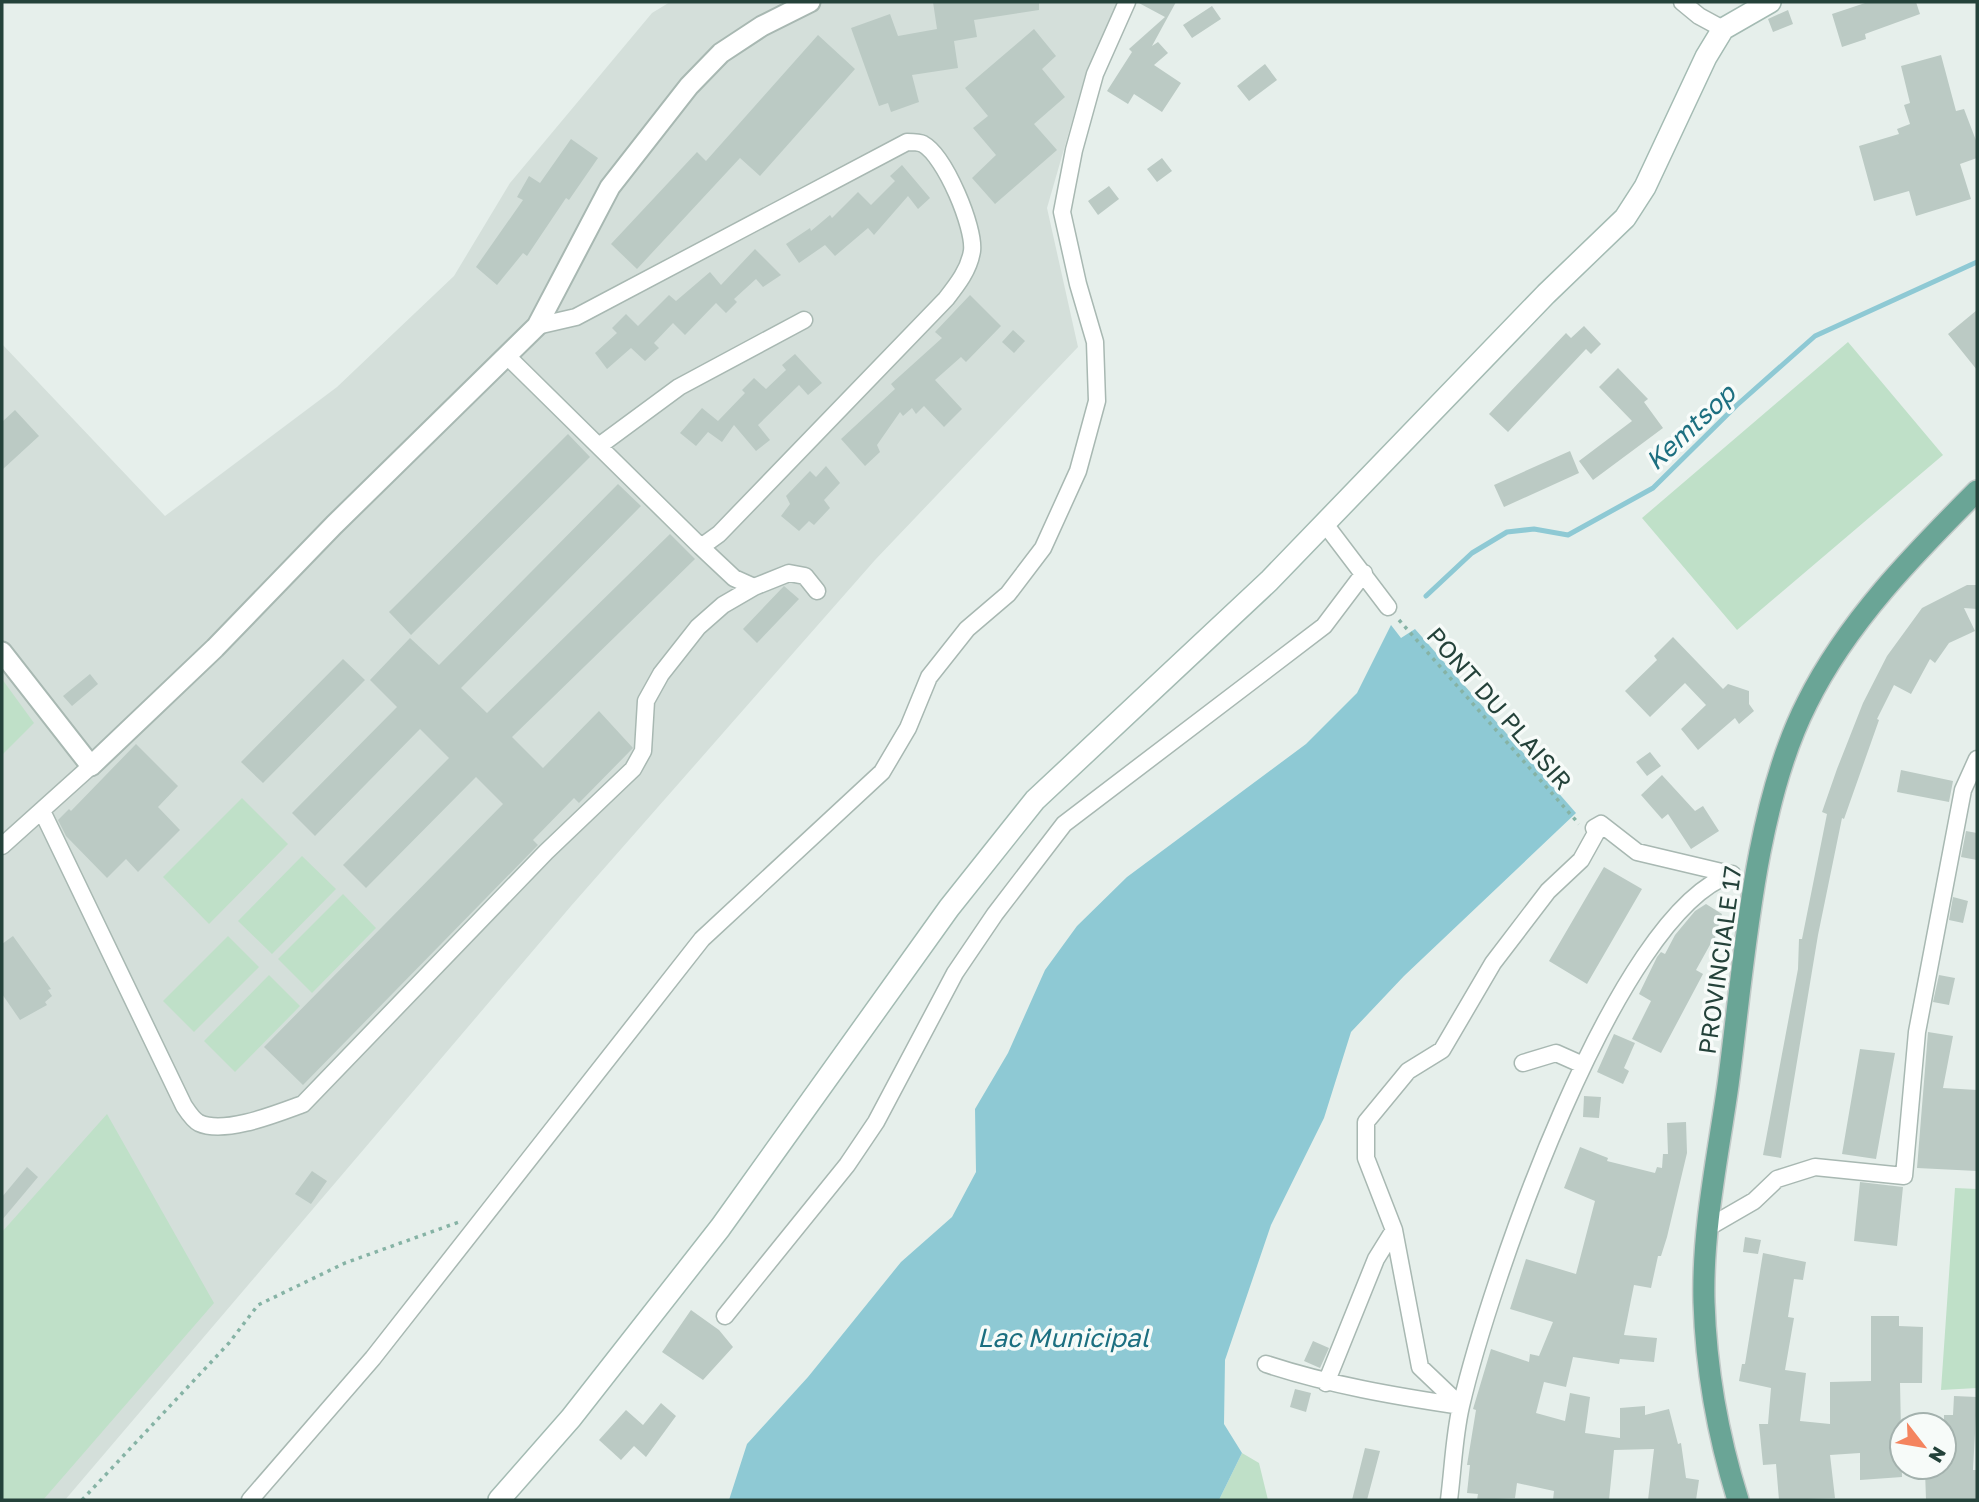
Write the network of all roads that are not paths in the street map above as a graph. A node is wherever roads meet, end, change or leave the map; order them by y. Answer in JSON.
{"nodes":[{"id":1,"x":810,"y":2,"type":"edge"},
{"id":2,"x":1127,"y":2,"type":"edge"},
{"id":3,"x":1682,"y":2,"type":"edge"},
{"id":4,"x":1770,"y":2,"type":"edge"},
{"id":5,"x":1723,"y":29,"type":"junction"},
{"id":6,"x":804,"y":320,"type":"dead end"},
{"id":7,"x":537,"y":326,"type":"junction"},
{"id":8,"x":506,"y":355,"type":"junction"},
{"id":9,"x":599,"y":446,"type":"junction"},
{"id":10,"x":1977,"y":491,"type":"edge"},
{"id":11,"x":1325,"y":524,"type":"junction"},
{"id":12,"x":701,"y":547,"type":"junction"},
{"id":13,"x":1364,"y":573,"type":"junction"},
{"id":14,"x":754,"y":587,"type":"junction"},
{"id":15,"x":817,"y":591,"type":"dead end"},
{"id":16,"x":1388,"y":607,"type":"road end"},
{"id":17,"x":2,"y":652,"type":"edge"},
{"id":18,"x":1977,"y":760,"type":"edge"},
{"id":19,"x":91,"y":766,"type":"junction"},
{"id":20,"x":42,"y":811,"type":"junction"},
{"id":21,"x":1601,"y":824,"type":"junction"},
{"id":22,"x":1585,"y":832,"type":"road end"},
{"id":23,"x":2,"y":846,"type":"edge"},
{"id":24,"x":1732,"y":874,"type":"junction"},
{"id":25,"x":1756,"y":878,"type":"junction"},
{"id":26,"x":1523,"y":1063,"type":"dead end"},
{"id":27,"x":1583,"y":1065,"type":"junction"},
{"id":28,"x":1709,"y":1227,"type":"junction"},
{"id":29,"x":1394,"y":1230,"type":"junction"},
{"id":30,"x":725,"y":1316,"type":"dead end"},
{"id":31,"x":1266,"y":1364,"type":"dead end"},
{"id":32,"x":1326,"y":1383,"type":"junction"},
{"id":33,"x":1461,"y":1406,"type":"junction"},
{"id":34,"x":250,"y":1500,"type":"edge"},
{"id":35,"x":499,"y":1500,"type":"edge"},
{"id":36,"x":1449,"y":1500,"type":"edge"},
{"id":37,"x":1738,"y":1500,"type":"edge"}],
"edges":[{"from":1,"to":7,"type":"street"},
{"from":2,"to":34,"type":"street"},
{"from":3,"to":5,"type":"street"},
{"from":4,"to":5,"type":"main road"},
{"from":5,"to":11,"type":"main road"},
{"from":6,"to":9,"type":"street"},
{"from":7,"to":8,"type":"street"},
{"from":7,"to":12,"type":"street"},
{"from":8,"to":9,"type":"street"},
{"from":8,"to":19,"type":"street"},
{"from":9,"to":12,"type":"street"},
{"from":10,"to":25,"type":"main road","name":"PROVINCIALE 17"},
{"from":11,"to":13,"type":"street"},
{"from":11,"to":35,"type":"main road"},
{"from":12,"to":14,"type":"street"},
{"from":13,"to":16,"type":"street"},
{"from":13,"to":30,"type":"street"},
{"from":14,"to":15,"type":"street"},
{"from":14,"to":20,"type":"street"},
{"from":17,"to":19,"type":"street"},
{"from":18,"to":28,"type":"street"},
{"from":19,"to":20,"type":"street"},
{"from":20,"to":23,"type":"street"},
{"from":21,"to":22,"type":"street"},
{"from":21,"to":24,"type":"street"},
{"from":21,"to":29,"type":"street"},
{"from":24,"to":25,"type":"street"},
{"from":24,"to":27,"type":"street"},
{"from":25,"to":28,"type":"main road","name":"PROVINCIALE 17"},
{"from":26,"to":27,"type":"street"},
{"from":27,"to":33,"type":"street"},
{"from":28,"to":37,"type":"main road","name":"PROVINCIALE 17"},
{"from":29,"to":32,"type":"street"},
{"from":29,"to":33,"type":"street"},
{"from":31,"to":32,"type":"street"},
{"from":32,"to":33,"type":"street"},
{"from":33,"to":36,"type":"street"}]}
